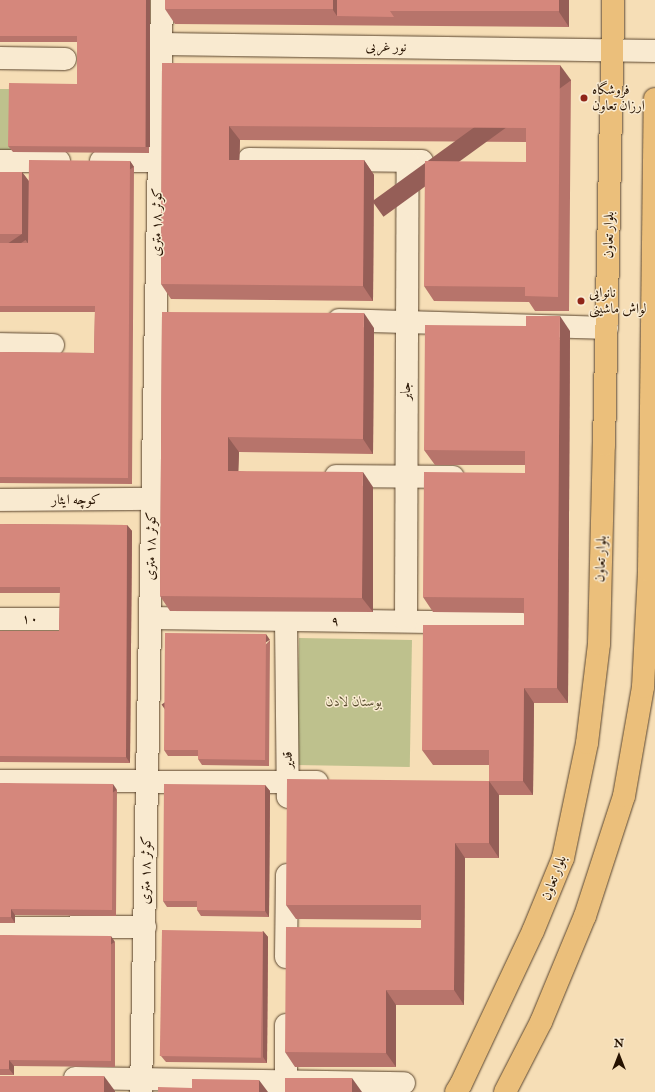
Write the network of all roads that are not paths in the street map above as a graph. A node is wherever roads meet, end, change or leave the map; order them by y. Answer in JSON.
{"nodes":[{"id":1,"x":162,"y":0,"type":"edge"},
{"id":2,"x":613,"y":0,"type":"edge"},
{"id":3,"x":161,"y":44,"type":"junction"},
{"id":4,"x":612,"y":50,"type":"junction"},
{"id":5,"x":655,"y":50,"type":"edge"},
{"id":6,"x":0,"y":58,"type":"edge"},
{"id":7,"x":65,"y":59,"type":"dead end"},
{"id":8,"x":655,"y":99,"type":"edge"},
{"id":9,"x":249,"y":159,"type":"edge"},
{"id":10,"x":0,"y":161,"type":"edge"},
{"id":11,"x":158,"y":161,"type":"junction"},
{"id":12,"x":408,"y":161,"type":"junction"},
{"id":13,"x":440,"y":162,"type":"edge"},
{"id":14,"x":156,"y":316,"type":"junction"},
{"id":15,"x":179,"y":316,"type":"edge"},
{"id":16,"x":320,"y":319,"type":"edge"},
{"id":17,"x":406,"y":321,"type":"junction"},
{"id":18,"x":607,"y":328,"type":"junction"},
{"id":19,"x":0,"y":344,"type":"edge"},
{"id":20,"x":53,"y":345,"type":"dead end"},
{"id":21,"x":313,"y":476,"type":"edge"},
{"id":22,"x":406,"y":477,"type":"junction"},
{"id":23,"x":475,"y":478,"type":"edge"},
{"id":24,"x":152,"y":499,"type":"junction"},
{"id":25,"x":0,"y":500,"type":"edge"},
{"id":26,"x":150,"y":618,"type":"junction"},
{"id":27,"x":0,"y":619,"type":"edge"},
{"id":28,"x":60,"y":619,"type":"edge"},
{"id":29,"x":286,"y":620,"type":"junction"},
{"id":30,"x":406,"y":621,"type":"junction"},
{"id":31,"x":519,"y":623,"type":"edge"},
{"id":32,"x":649,"y":687,"type":"edge"},
{"id":33,"x":0,"y":781,"type":"edge"},
{"id":34,"x":148,"y":781,"type":"junction"},
{"id":35,"x":289,"y":781,"type":"junction"},
{"id":36,"x":337,"y":782,"type":"edge"},
{"id":37,"x":288,"y":821,"type":"edge"},
{"id":38,"x":288,"y":852,"type":"edge"},
{"id":39,"x":145,"y":927,"type":"junction"},
{"id":40,"x":0,"y":928,"type":"edge"},
{"id":41,"x":286,"y":931,"type":"junction"},
{"id":42,"x":309,"y":931,"type":"edge"},
{"id":43,"x":286,"y":978,"type":"edge"},
{"id":44,"x":286,"y":1002,"type":"edge"},
{"id":45,"x":55,"y":1078,"type":"edge"},
{"id":46,"x":404,"y":1083,"type":"dead end"},
{"id":47,"x":142,"y":1085,"type":"edge"},
{"id":48,"x":286,"y":1086,"type":"edge"},
{"id":49,"x":456,"y":1092,"type":"edge"},
{"id":50,"x":505,"y":1092,"type":"edge"}],
"edges":[{"from":1,"to":3,"type":"street","name":"کوثر ۱۸ متری"},
{"from":2,"to":4,"type":"main road","name":"بلوار تعاون"},
{"from":3,"to":4,"type":"street","name":"نور غربی"},
{"from":3,"to":11,"type":"street","name":"کوثر ۱۸ متری"},
{"from":4,"to":5,"type":"street","name":"نور غربی"},
{"from":4,"to":18,"type":"main road","name":"بلوار تعاون"},
{"from":6,"to":7,"type":"street"},
{"from":8,"to":32,"type":"main road"},
{"from":9,"to":12,"type":"street"},
{"from":10,"to":11,"type":"street"},
{"from":11,"to":14,"type":"street","name":"کوثر ۱۸ متری"},
{"from":12,"to":13,"type":"street"},
{"from":12,"to":17,"type":"street","name":"جابر"},
{"from":14,"to":15,"type":"street"},
{"from":14,"to":24,"type":"street","name":"کوثر ۱۸ متری"},
{"from":16,"to":17,"type":"street"},
{"from":17,"to":18,"type":"street"},
{"from":17,"to":22,"type":"street","name":"جابر"},
{"from":18,"to":49,"type":"main road","name":"بلوار تعاون"},
{"from":19,"to":20,"type":"street"},
{"from":21,"to":22,"type":"street"},
{"from":22,"to":23,"type":"street"},
{"from":22,"to":30,"type":"street","name":"جابر"},
{"from":24,"to":25,"type":"street","name":"کوچه ایثار"},
{"from":24,"to":26,"type":"street","name":"کوثر ۱۸ متری"},
{"from":26,"to":29,"type":"street","name":"۹"},
{"from":26,"to":34,"type":"street","name":"کوثر ۱۸ متری"},
{"from":27,"to":28,"type":"street","name":"۱۰"},
{"from":29,"to":30,"type":"street","name":"۹"},
{"from":29,"to":35,"type":"street","name":"قدیر"},
{"from":30,"to":31,"type":"street","name":"۹"},
{"from":32,"to":50,"type":"main road"},
{"from":33,"to":34,"type":"street"},
{"from":34,"to":35,"type":"street"},
{"from":34,"to":39,"type":"street","name":"کوثر ۱۸ متری"},
{"from":35,"to":36,"type":"street"},
{"from":35,"to":37,"type":"street","name":"قدیر"},
{"from":38,"to":41,"type":"street"},
{"from":39,"to":40,"type":"street"},
{"from":39,"to":47,"type":"street","name":"کوثر ۱۸ متری"},
{"from":41,"to":42,"type":"street"},
{"from":41,"to":43,"type":"street"},
{"from":44,"to":48,"type":"street"},
{"from":45,"to":47,"type":"street"},
{"from":46,"to":48,"type":"street"},
{"from":47,"to":48,"type":"street"}]}
